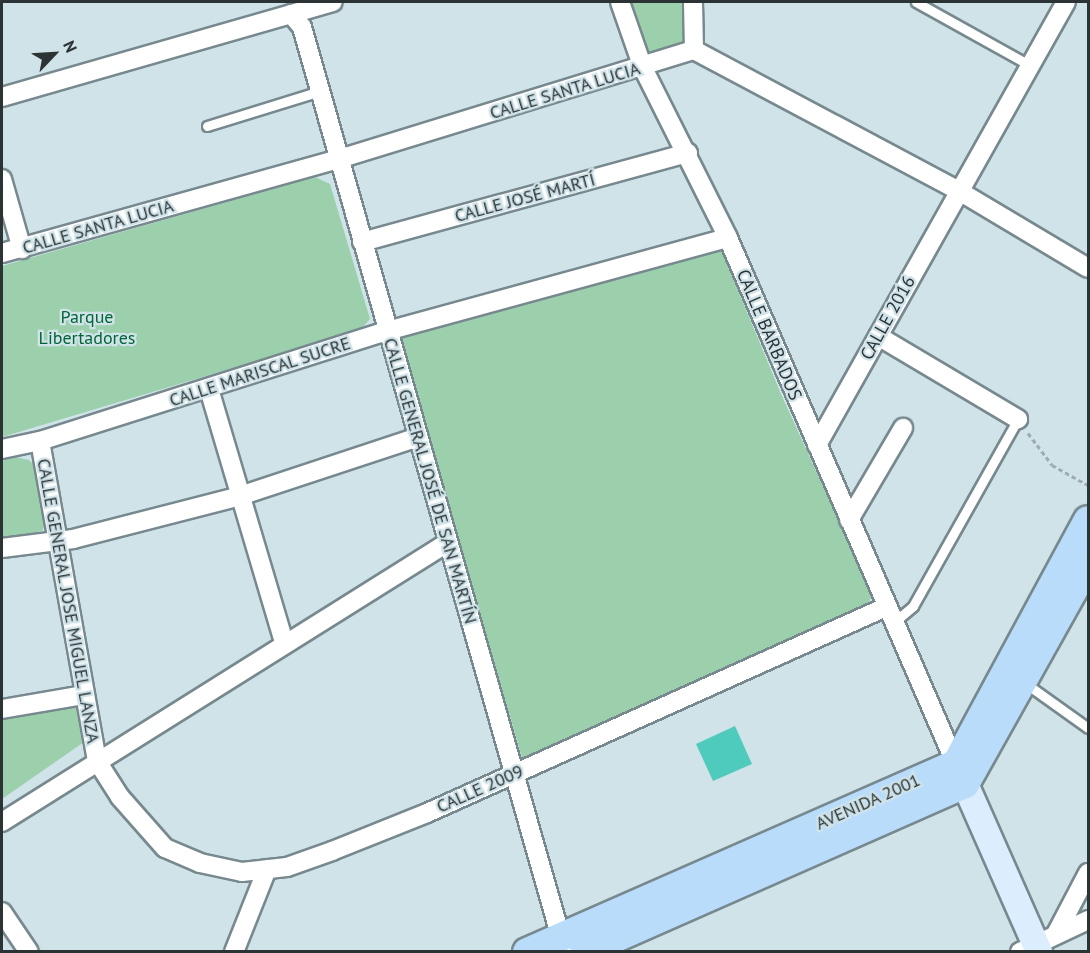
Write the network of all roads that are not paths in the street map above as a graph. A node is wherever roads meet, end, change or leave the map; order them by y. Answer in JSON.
{"nodes":[{"id":1,"x":333,"y":2,"type":"edge"},
{"id":2,"x":620,"y":2,"type":"edge"},
{"id":3,"x":693,"y":2,"type":"edge"},
{"id":4,"x":916,"y":2,"type":"edge"},
{"id":5,"x":1066,"y":2,"type":"edge"},
{"id":6,"x":291,"y":14,"type":"junction"},
{"id":7,"x":694,"y":50,"type":"junction"},
{"id":8,"x":1029,"y":65,"type":"junction"},
{"id":9,"x":644,"y":68,"type":"junction"},
{"id":10,"x":320,"y":91,"type":"junction"},
{"id":11,"x":2,"y":98,"type":"edge"},
{"id":12,"x":207,"y":126,"type":"dead end"},
{"id":13,"x":688,"y":153,"type":"junction"},
{"id":14,"x":339,"y":159,"type":"junction"},
{"id":15,"x":2,"y":179,"type":"edge"},
{"id":16,"x":959,"y":191,"type":"junction"},
{"id":17,"x":728,"y":238,"type":"junction"},
{"id":18,"x":362,"y":242,"type":"junction"},
{"id":19,"x":22,"y":249,"type":"junction"},
{"id":20,"x":2,"y":253,"type":"edge"},
{"id":21,"x":1089,"y":268,"type":"edge"},
{"id":22,"x":387,"y":331,"type":"junction"},
{"id":23,"x":878,"y":336,"type":"junction"},
{"id":24,"x":209,"y":389,"type":"junction"},
{"id":25,"x":1018,"y":419,"type":"joint"},
{"id":26,"x":903,"y":428,"type":"dead end"},
{"id":27,"x":418,"y":437,"type":"junction"},
{"id":28,"x":40,"y":441,"type":"junction"},
{"id":29,"x":817,"y":445,"type":"junction"},
{"id":30,"x":2,"y":449,"type":"edge"},
{"id":31,"x":240,"y":496,"type":"junction"},
{"id":32,"x":849,"y":520,"type":"junction"},
{"id":33,"x":1089,"y":520,"type":"edge"},
{"id":34,"x":56,"y":541,"type":"junction"},
{"id":35,"x":447,"y":543,"type":"junction"},
{"id":36,"x":2,"y":548,"type":"edge"},
{"id":37,"x":1083,"y":555,"type":"edge"},
{"id":38,"x":890,"y":615,"type":"junction"},
{"id":39,"x":284,"y":642,"type":"junction"},
{"id":40,"x":1024,"y":681,"type":"junction"},
{"id":41,"x":83,"y":695,"type":"junction"},
{"id":42,"x":2,"y":709,"type":"edge"},
{"id":43,"x":1089,"y":728,"type":"edge"},
{"id":44,"x":97,"y":761,"type":"junction"},
{"id":45,"x":516,"y":773,"type":"junction"},
{"id":46,"x":960,"y":774,"type":"junction"},
{"id":47,"x":2,"y":822,"type":"edge"},
{"id":48,"x":267,"y":869,"type":"junction"},
{"id":49,"x":1089,"y":873,"type":"edge"},
{"id":50,"x":2,"y":912,"type":"edge"},
{"id":51,"x":1089,"y":920,"type":"edge"},
{"id":52,"x":562,"y":944,"type":"edge"},
{"id":53,"x":1038,"y":945,"type":"edge"},
{"id":54,"x":29,"y":951,"type":"edge"},
{"id":55,"x":234,"y":951,"type":"edge"},
{"id":56,"x":527,"y":951,"type":"edge"},
{"id":57,"x":584,"y":951,"type":"edge"}],
"edges":[{"from":1,"to":6,"type":"street"},
{"from":2,"to":9,"type":"street","name":"CALLE BARBADOS"},
{"from":3,"to":7,"type":"street"},
{"from":4,"to":8,"type":"lane"},
{"from":5,"to":8,"type":"street","name":"CALLE 2016"},
{"from":5,"to":16,"type":"street","name":"CALLE 2016"},
{"from":6,"to":10,"type":"street","name":"CALLE GENERAL JOSÉ DE SAN MARTÍN"},
{"from":6,"to":11,"type":"street"},
{"from":7,"to":9,"type":"street","name":"CALLE SANTA LUCIA"},
{"from":7,"to":16,"type":"street"},
{"from":8,"to":16,"type":"street","name":"CALLE 2016"},
{"from":9,"to":13,"type":"street","name":"CALLE BARBADOS"},
{"from":9,"to":14,"type":"street","name":"CALLE SANTA LUCIA"},
{"from":10,"to":12,"type":"lane"},
{"from":10,"to":14,"type":"street","name":"CALLE GENERAL JOSÉ DE SAN MARTÍN"},
{"from":13,"to":17,"type":"street","name":"CALLE BARBADOS"},
{"from":13,"to":18,"type":"street","name":"CALLE JOSÉ MARTÍ"},
{"from":14,"to":18,"type":"street","name":"CALLE GENERAL JOSÉ DE SAN MARTÍN"},
{"from":14,"to":19,"type":"street","name":"CALLE SANTA LUCIA"},
{"from":15,"to":19,"type":"street"},
{"from":16,"to":21,"type":"street"},
{"from":16,"to":23,"type":"street","name":"CALLE 2016"},
{"from":17,"to":22,"type":"street","name":"CALLE MARISCAL SUCRE"},
{"from":17,"to":29,"type":"street","name":"CALLE BARBADOS"},
{"from":18,"to":22,"type":"street","name":"CALLE GENERAL JOSÉ DE SAN MARTÍN"},
{"from":19,"to":20,"type":"street","name":"CALLE SANTA LUCIA"},
{"from":22,"to":24,"type":"street","name":"CALLE MARISCAL SUCRE"},
{"from":22,"to":27,"type":"street","name":"CALLE GENERAL JOSÉ DE SAN MARTÍN"},
{"from":23,"to":25,"type":"street"},
{"from":23,"to":29,"type":"street","name":"CALLE 2016"},
{"from":24,"to":28,"type":"street","name":"CALLE MARISCAL SUCRE"},
{"from":24,"to":31,"type":"street"},
{"from":25,"to":38,"type":"lane"},
{"from":26,"to":32,"type":"street"},
{"from":27,"to":31,"type":"street"},
{"from":27,"to":35,"type":"street","name":"CALLE GENERAL JOSÉ DE SAN MARTÍN"},
{"from":28,"to":30,"type":"street","name":"CALLE MARISCAL SUCRE"},
{"from":28,"to":34,"type":"street","name":"CALLE GENERAL JOSE MIGUEL LANZA"},
{"from":29,"to":32,"type":"street","name":"CALLE BARBADOS"},
{"from":31,"to":34,"type":"street"},
{"from":31,"to":39,"type":"street"},
{"from":32,"to":38,"type":"street","name":"CALLE BARBADOS"},
{"from":33,"to":37,"type":"main road"},
{"from":34,"to":36,"type":"street"},
{"from":34,"to":41,"type":"street","name":"CALLE GENERAL JOSE MIGUEL LANZA"},
{"from":35,"to":39,"type":"street"},
{"from":35,"to":45,"type":"street","name":"CALLE GENERAL JOSÉ DE SAN MARTÍN"},
{"from":37,"to":40,"type":"main road"},
{"from":37,"to":46,"type":"main road"},
{"from":38,"to":45,"type":"street","name":"CALLE 2009"},
{"from":38,"to":46,"type":"street","name":"CALLE BARBADOS"},
{"from":39,"to":44,"type":"street"},
{"from":40,"to":43,"type":"lane"},
{"from":40,"to":46,"type":"main road"},
{"from":41,"to":42,"type":"street"},
{"from":41,"to":44,"type":"street","name":"CALLE GENERAL JOSE MIGUEL LANZA"},
{"from":44,"to":47,"type":"street"},
{"from":44,"to":48,"type":"street","name":"CALLE 2009"},
{"from":45,"to":48,"type":"street","name":"CALLE 2009"},
{"from":45,"to":52,"type":"street","name":"CALLE GENERAL JOSÉ DE SAN MARTÍN"},
{"from":46,"to":52,"type":"main road","name":"AVENIDA 2001"},
{"from":46,"to":53,"type":"street"},
{"from":46,"to":57,"type":"main road","name":"AVENIDA 2001"},
{"from":48,"to":55,"type":"street"},
{"from":49,"to":53,"type":"street"},
{"from":50,"to":54,"type":"street"},
{"from":51,"to":53,"type":"street"},
{"from":52,"to":56,"type":"main road","name":"AVENIDA 2001"}]}
